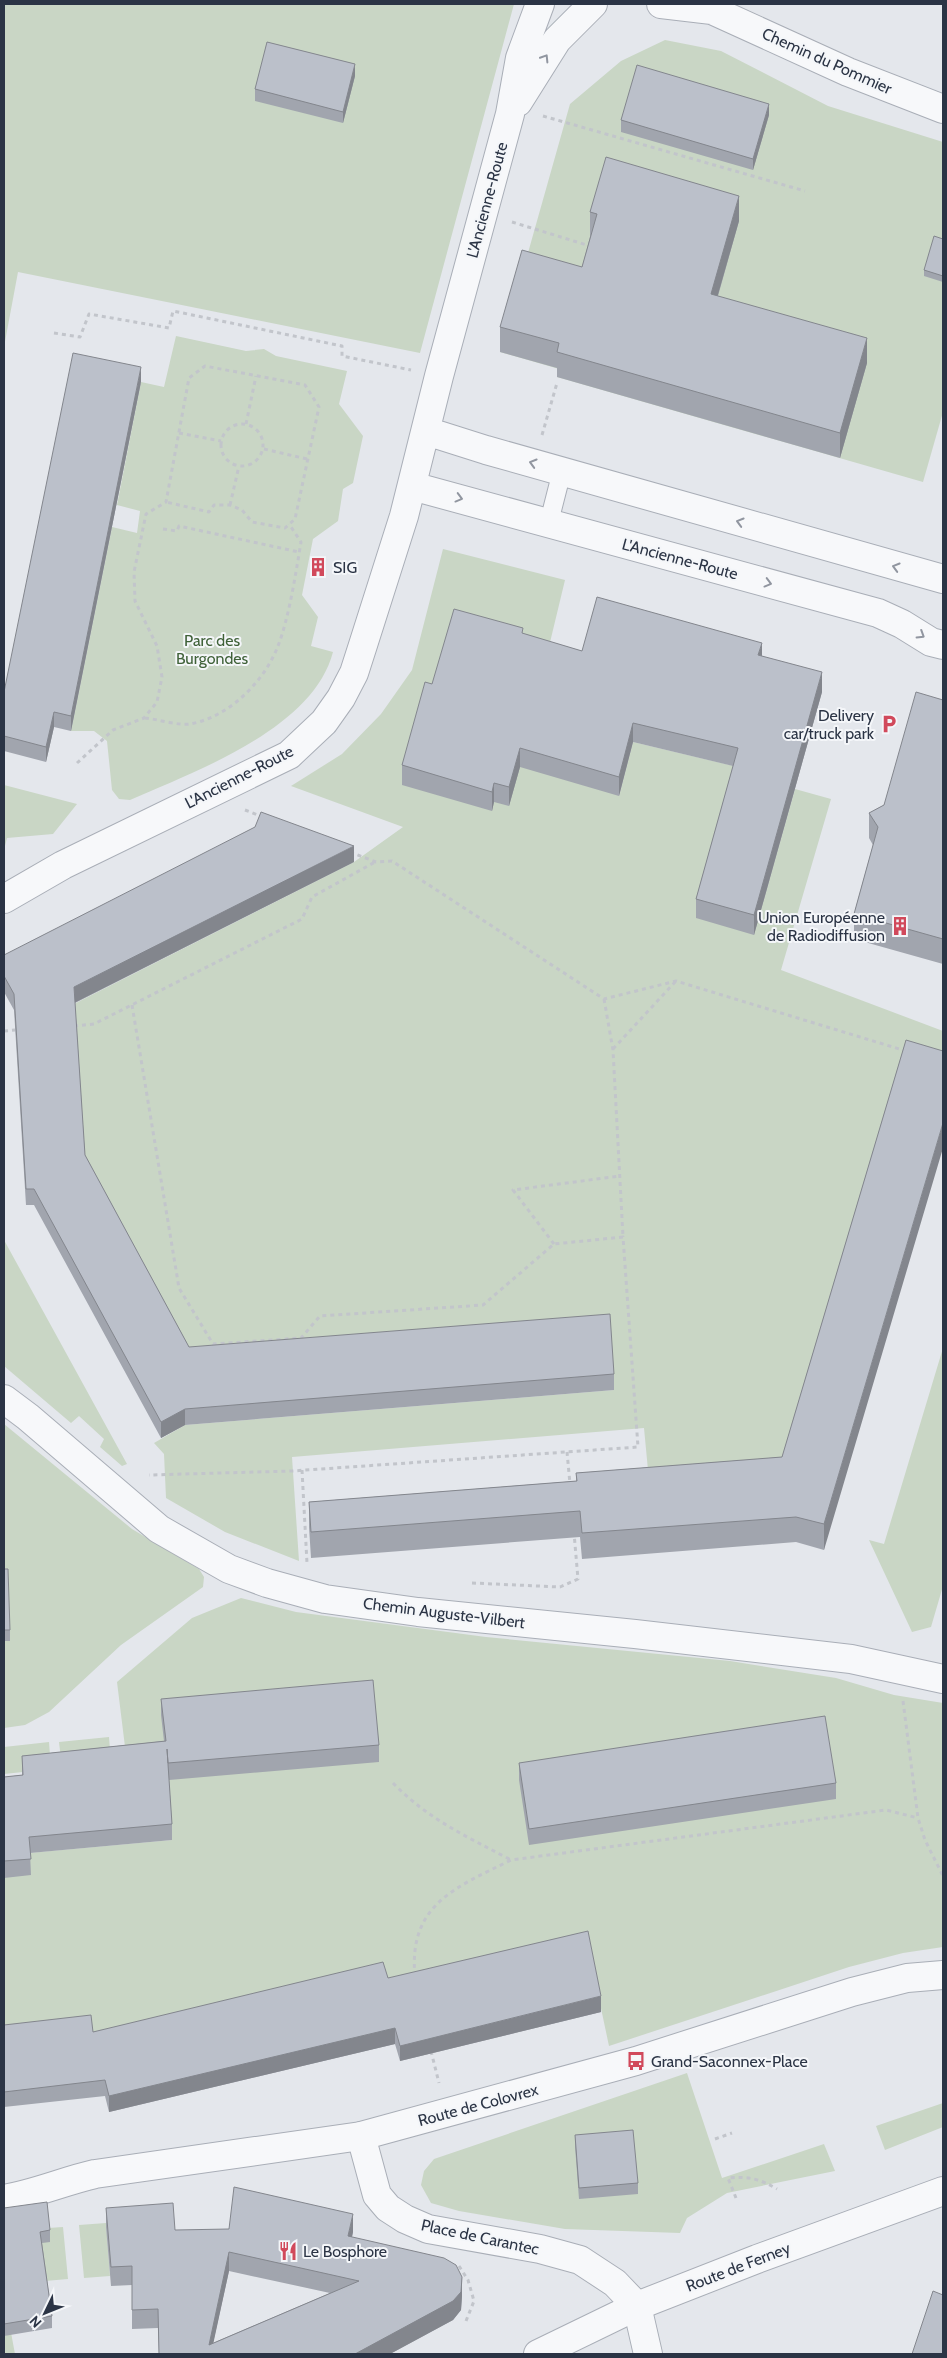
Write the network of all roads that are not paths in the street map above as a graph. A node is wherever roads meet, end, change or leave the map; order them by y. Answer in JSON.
{"nodes":[{"id":1,"x":540,"y":4,"type":"edge"},
{"id":2,"x":593,"y":4,"type":"edge"},
{"id":3,"x":661,"y":4,"type":"edge"},
{"id":4,"x":708,"y":7,"type":"edge"},
{"id":5,"x":943,"y":109,"type":"edge"},
{"id":6,"x":523,"y":114,"type":"junction"},
{"id":7,"x":426,"y":431,"type":"junction"},
{"id":8,"x":562,"y":471,"type":"junction"},
{"id":9,"x":412,"y":486,"type":"junction"},
{"id":10,"x":548,"y":522,"type":"junction"},
{"id":11,"x":943,"y":579,"type":"edge"},
{"id":12,"x":943,"y":645,"type":"edge"},
{"id":13,"x":4,"y":899,"type":"edge"},
{"id":14,"x":4,"y":1399,"type":"edge"},
{"id":15,"x":943,"y":1679,"type":"edge"},
{"id":16,"x":943,"y":1976,"type":"edge"},
{"id":17,"x":361,"y":2136,"type":"junction"},
{"id":18,"x":943,"y":2191,"type":"edge"},
{"id":19,"x":4,"y":2199,"type":"edge"},
{"id":20,"x":637,"y":2306,"type":"junction"},
{"id":21,"x":538,"y":2354,"type":"edge"},
{"id":22,"x":648,"y":2354,"type":"edge"}],
"edges":[{"from":1,"to":6,"type":"street","name":"L'Ancienne-Route"},
{"from":6,"to":2,"type":"street","name":"L'Ancienne-Route","one_way":true},
{"from":3,"to":4,"type":"street","name":"Chemin du Pommier"},
{"from":4,"to":5,"type":"street","name":"Chemin du Pommier"},
{"from":6,"to":7,"type":"street","name":"L'Ancienne-Route"},
{"from":8,"to":7,"type":"street","one_way":true},
{"from":7,"to":9,"type":"street","name":"L'Ancienne-Route"},
{"from":8,"to":10,"type":"lane"},
{"from":11,"to":8,"type":"street","one_way":true},
{"from":9,"to":10,"type":"street","name":"L'Ancienne-Route","one_way":true},
{"from":9,"to":13,"type":"street","name":"L'Ancienne-Route"},
{"from":10,"to":12,"type":"street","name":"L'Ancienne-Route","one_way":true},
{"from":14,"to":15,"type":"street","name":"Chemin Auguste-Vilbert"},
{"from":16,"to":17,"type":"street","name":"Route de Colovrex"},
{"from":17,"to":19,"type":"street","name":"Route de Colovrex"},
{"from":17,"to":20,"type":"street","name":"Place de Carantec"},
{"from":18,"to":20,"type":"street","name":"Route de Ferney"},
{"from":20,"to":21,"type":"street","name":"Route de Ferney"},
{"from":20,"to":22,"type":"street"}]}
